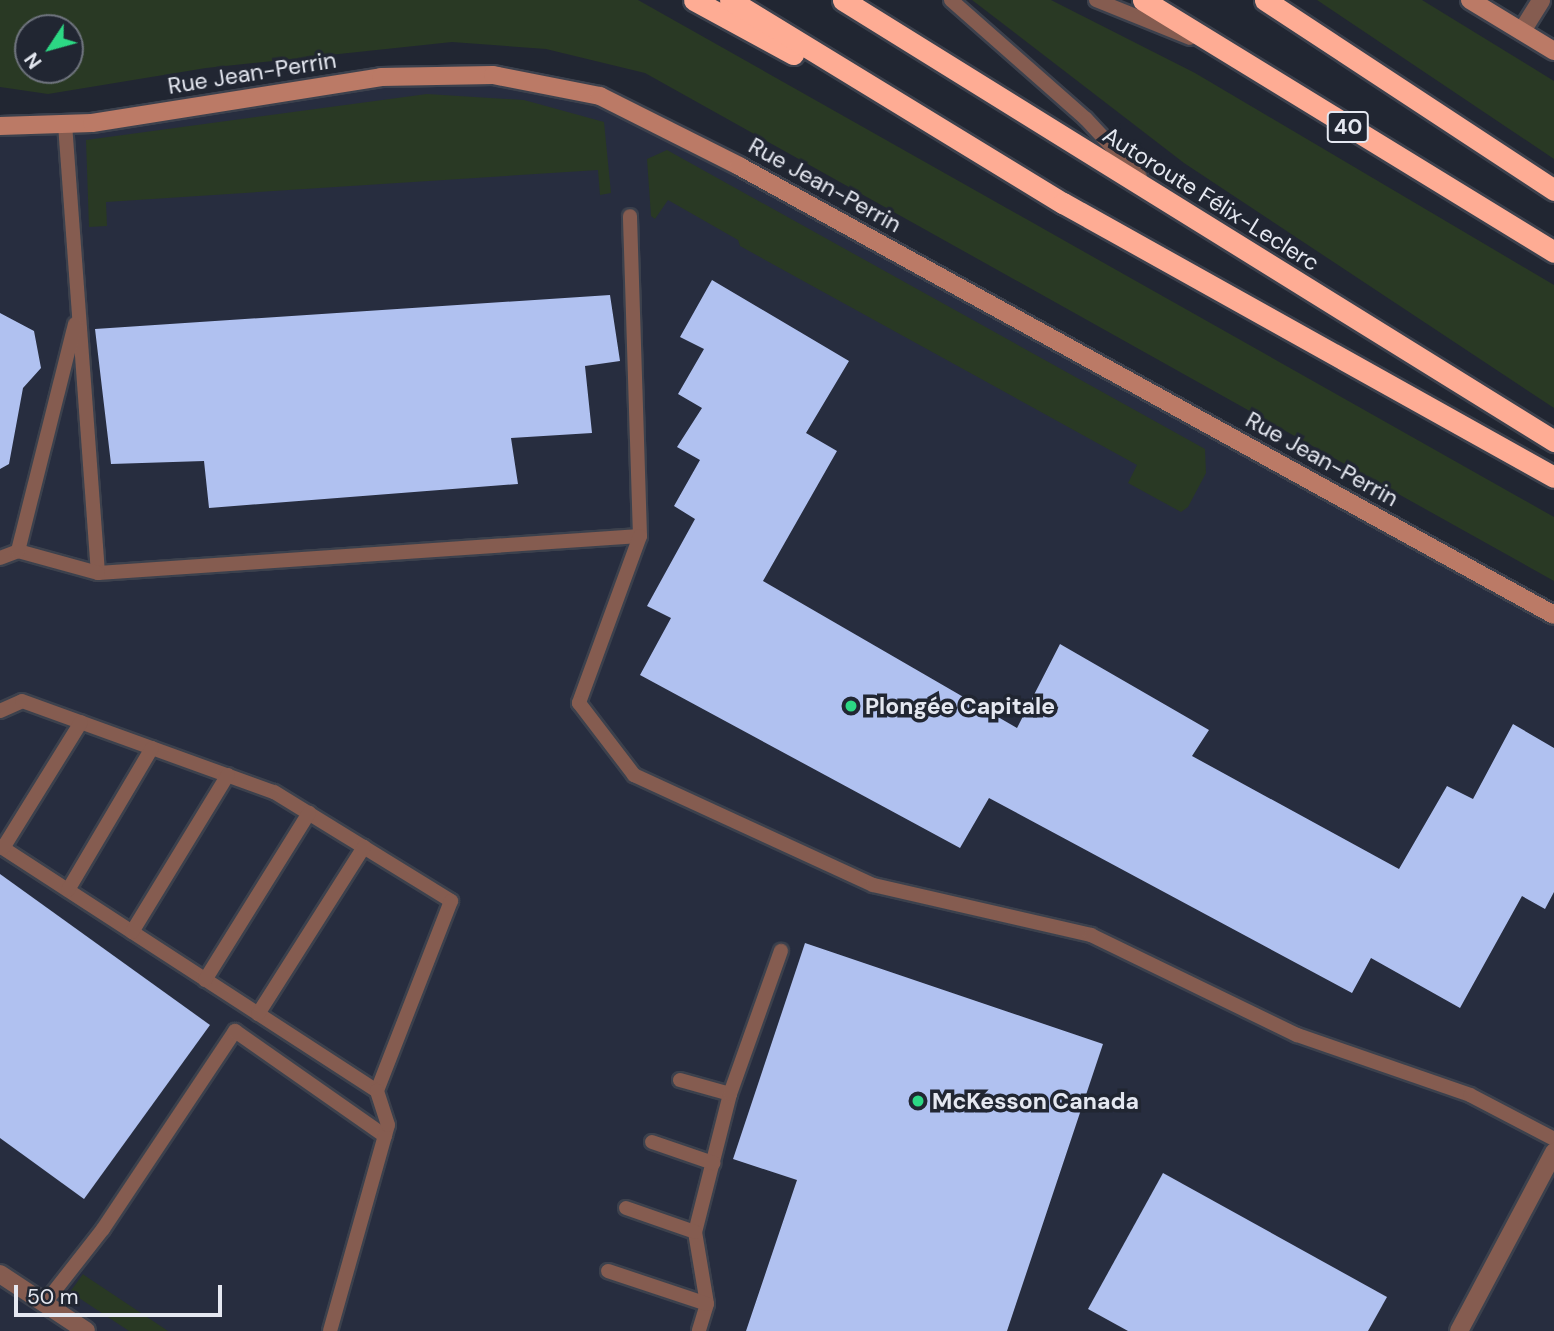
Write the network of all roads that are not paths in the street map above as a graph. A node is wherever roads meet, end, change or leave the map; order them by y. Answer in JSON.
{"nodes":[{"id":1,"x":694,"y":0,"type":"edge"},
{"id":2,"x":730,"y":0,"type":"edge"},
{"id":3,"x":843,"y":0,"type":"edge"},
{"id":4,"x":951,"y":0,"type":"edge"},
{"id":5,"x":1096,"y":0,"type":"edge"},
{"id":6,"x":1143,"y":0,"type":"edge"},
{"id":7,"x":1265,"y":0,"type":"edge"},
{"id":8,"x":1471,"y":0,"type":"edge"},
{"id":9,"x":1541,"y":0,"type":"edge"},
{"id":10,"x":1522,"y":31,"type":"junction"},
{"id":11,"x":1554,"y":51,"type":"edge"},
{"id":12,"x":1227,"y":52,"type":"junction"},
{"id":13,"x":65,"y":124,"type":"junction"},
{"id":14,"x":0,"y":126,"type":"edge"},
{"id":15,"x":1025,"y":180,"type":"junction"},
{"id":16,"x":1554,"y":190,"type":"edge"},
{"id":17,"x":1163,"y":201,"type":"junction"},
{"id":18,"x":630,"y":216,"type":"dead end"},
{"id":19,"x":1554,"y":252,"type":"edge"},
{"id":20,"x":78,"y":313,"type":"junction"},
{"id":21,"x":1554,"y":441,"type":"edge"},
{"id":22,"x":1554,"y":477,"type":"edge"},
{"id":23,"x":640,"y":536,"type":"junction"},
{"id":24,"x":18,"y":551,"type":"junction"},
{"id":25,"x":0,"y":558,"type":"edge"},
{"id":26,"x":98,"y":573,"type":"junction"},
{"id":27,"x":1554,"y":615,"type":"edge"},
{"id":28,"x":0,"y":711,"type":"edge"},
{"id":29,"x":81,"y":722,"type":"junction"},
{"id":30,"x":152,"y":748,"type":"junction"},
{"id":31,"x":228,"y":775,"type":"junction"},
{"id":32,"x":309,"y":813,"type":"junction"},
{"id":33,"x":1,"y":847,"type":"edge"},
{"id":34,"x":364,"y":847,"type":"junction"},
{"id":35,"x":68,"y":890,"type":"junction"},
{"id":36,"x":132,"y":932,"type":"junction"},
{"id":37,"x":781,"y":951,"type":"dead end"},
{"id":38,"x":205,"y":979,"type":"junction"},
{"id":39,"x":258,"y":1014,"type":"junction"},
{"id":40,"x":680,"y":1080,"type":"dead end"},
{"id":41,"x":377,"y":1091,"type":"junction"},
{"id":42,"x":730,"y":1094,"type":"junction"},
{"id":43,"x":385,"y":1136,"type":"junction"},
{"id":44,"x":1554,"y":1139,"type":"edge"},
{"id":45,"x":652,"y":1142,"type":"dead end"},
{"id":46,"x":1554,"y":1152,"type":"edge"},
{"id":47,"x":713,"y":1163,"type":"junction"},
{"id":48,"x":626,"y":1208,"type":"dead end"},
{"id":49,"x":695,"y":1232,"type":"junction"},
{"id":50,"x":608,"y":1271,"type":"dead end"},
{"id":51,"x":0,"y":1274,"type":"edge"},
{"id":52,"x":45,"y":1303,"type":"junction"},
{"id":53,"x":707,"y":1304,"type":"junction"},
{"id":54,"x":86,"y":1331,"type":"edge"},
{"id":55,"x":330,"y":1331,"type":"edge"},
{"id":56,"x":699,"y":1331,"type":"edge"},
{"id":57,"x":1459,"y":1331,"type":"edge"}],
"edges":[{"from":1,"to":15,"type":"highway"},
{"from":2,"to":15,"type":"highway"},
{"from":3,"to":17,"type":"highway","name":"Autoroute Félix-Leclerc"},
{"from":4,"to":17,"type":"lane"},
{"from":5,"to":12,"type":"lane"},
{"from":6,"to":12,"type":"highway","number":"40"},
{"from":7,"to":16,"type":"highway"},
{"from":8,"to":10,"type":"street"},
{"from":9,"to":10,"type":"street"},
{"from":10,"to":11,"type":"street"},
{"from":12,"to":19,"type":"highway","number":"40"},
{"from":13,"to":14,"type":"street","name":"Rue Jean-Perrin"},
{"from":13,"to":20,"type":"lane"},
{"from":13,"to":27,"type":"street","name":"Rue Jean-Perrin"},
{"from":15,"to":22,"type":"highway"},
{"from":17,"to":21,"type":"highway","name":"Autoroute Félix-Leclerc"},
{"from":18,"to":23,"type":"lane"},
{"from":20,"to":24,"type":"lane"},
{"from":20,"to":26,"type":"lane"},
{"from":23,"to":26,"type":"lane"},
{"from":23,"to":44,"type":"lane"},
{"from":24,"to":25,"type":"lane"},
{"from":24,"to":26,"type":"lane"},
{"from":28,"to":29,"type":"lane"},
{"from":29,"to":30,"type":"lane"},
{"from":29,"to":33,"type":"lane"},
{"from":30,"to":31,"type":"lane"},
{"from":30,"to":35,"type":"lane"},
{"from":31,"to":32,"type":"lane"},
{"from":31,"to":36,"type":"lane"},
{"from":32,"to":34,"type":"lane"},
{"from":32,"to":38,"type":"lane"},
{"from":33,"to":35,"type":"lane"},
{"from":34,"to":39,"type":"lane"},
{"from":34,"to":41,"type":"lane"},
{"from":35,"to":36,"type":"lane"},
{"from":36,"to":38,"type":"lane"},
{"from":37,"to":42,"type":"lane"},
{"from":38,"to":39,"type":"lane"},
{"from":39,"to":41,"type":"lane"},
{"from":40,"to":42,"type":"lane"},
{"from":41,"to":43,"type":"lane"},
{"from":42,"to":47,"type":"lane"},
{"from":43,"to":52,"type":"lane"},
{"from":43,"to":55,"type":"lane"},
{"from":45,"to":47,"type":"lane"},
{"from":46,"to":57,"type":"street"},
{"from":47,"to":49,"type":"lane"},
{"from":48,"to":49,"type":"lane"},
{"from":49,"to":53,"type":"lane"},
{"from":50,"to":53,"type":"lane"},
{"from":51,"to":52,"type":"street"},
{"from":52,"to":54,"type":"street"},
{"from":53,"to":56,"type":"lane"}]}
